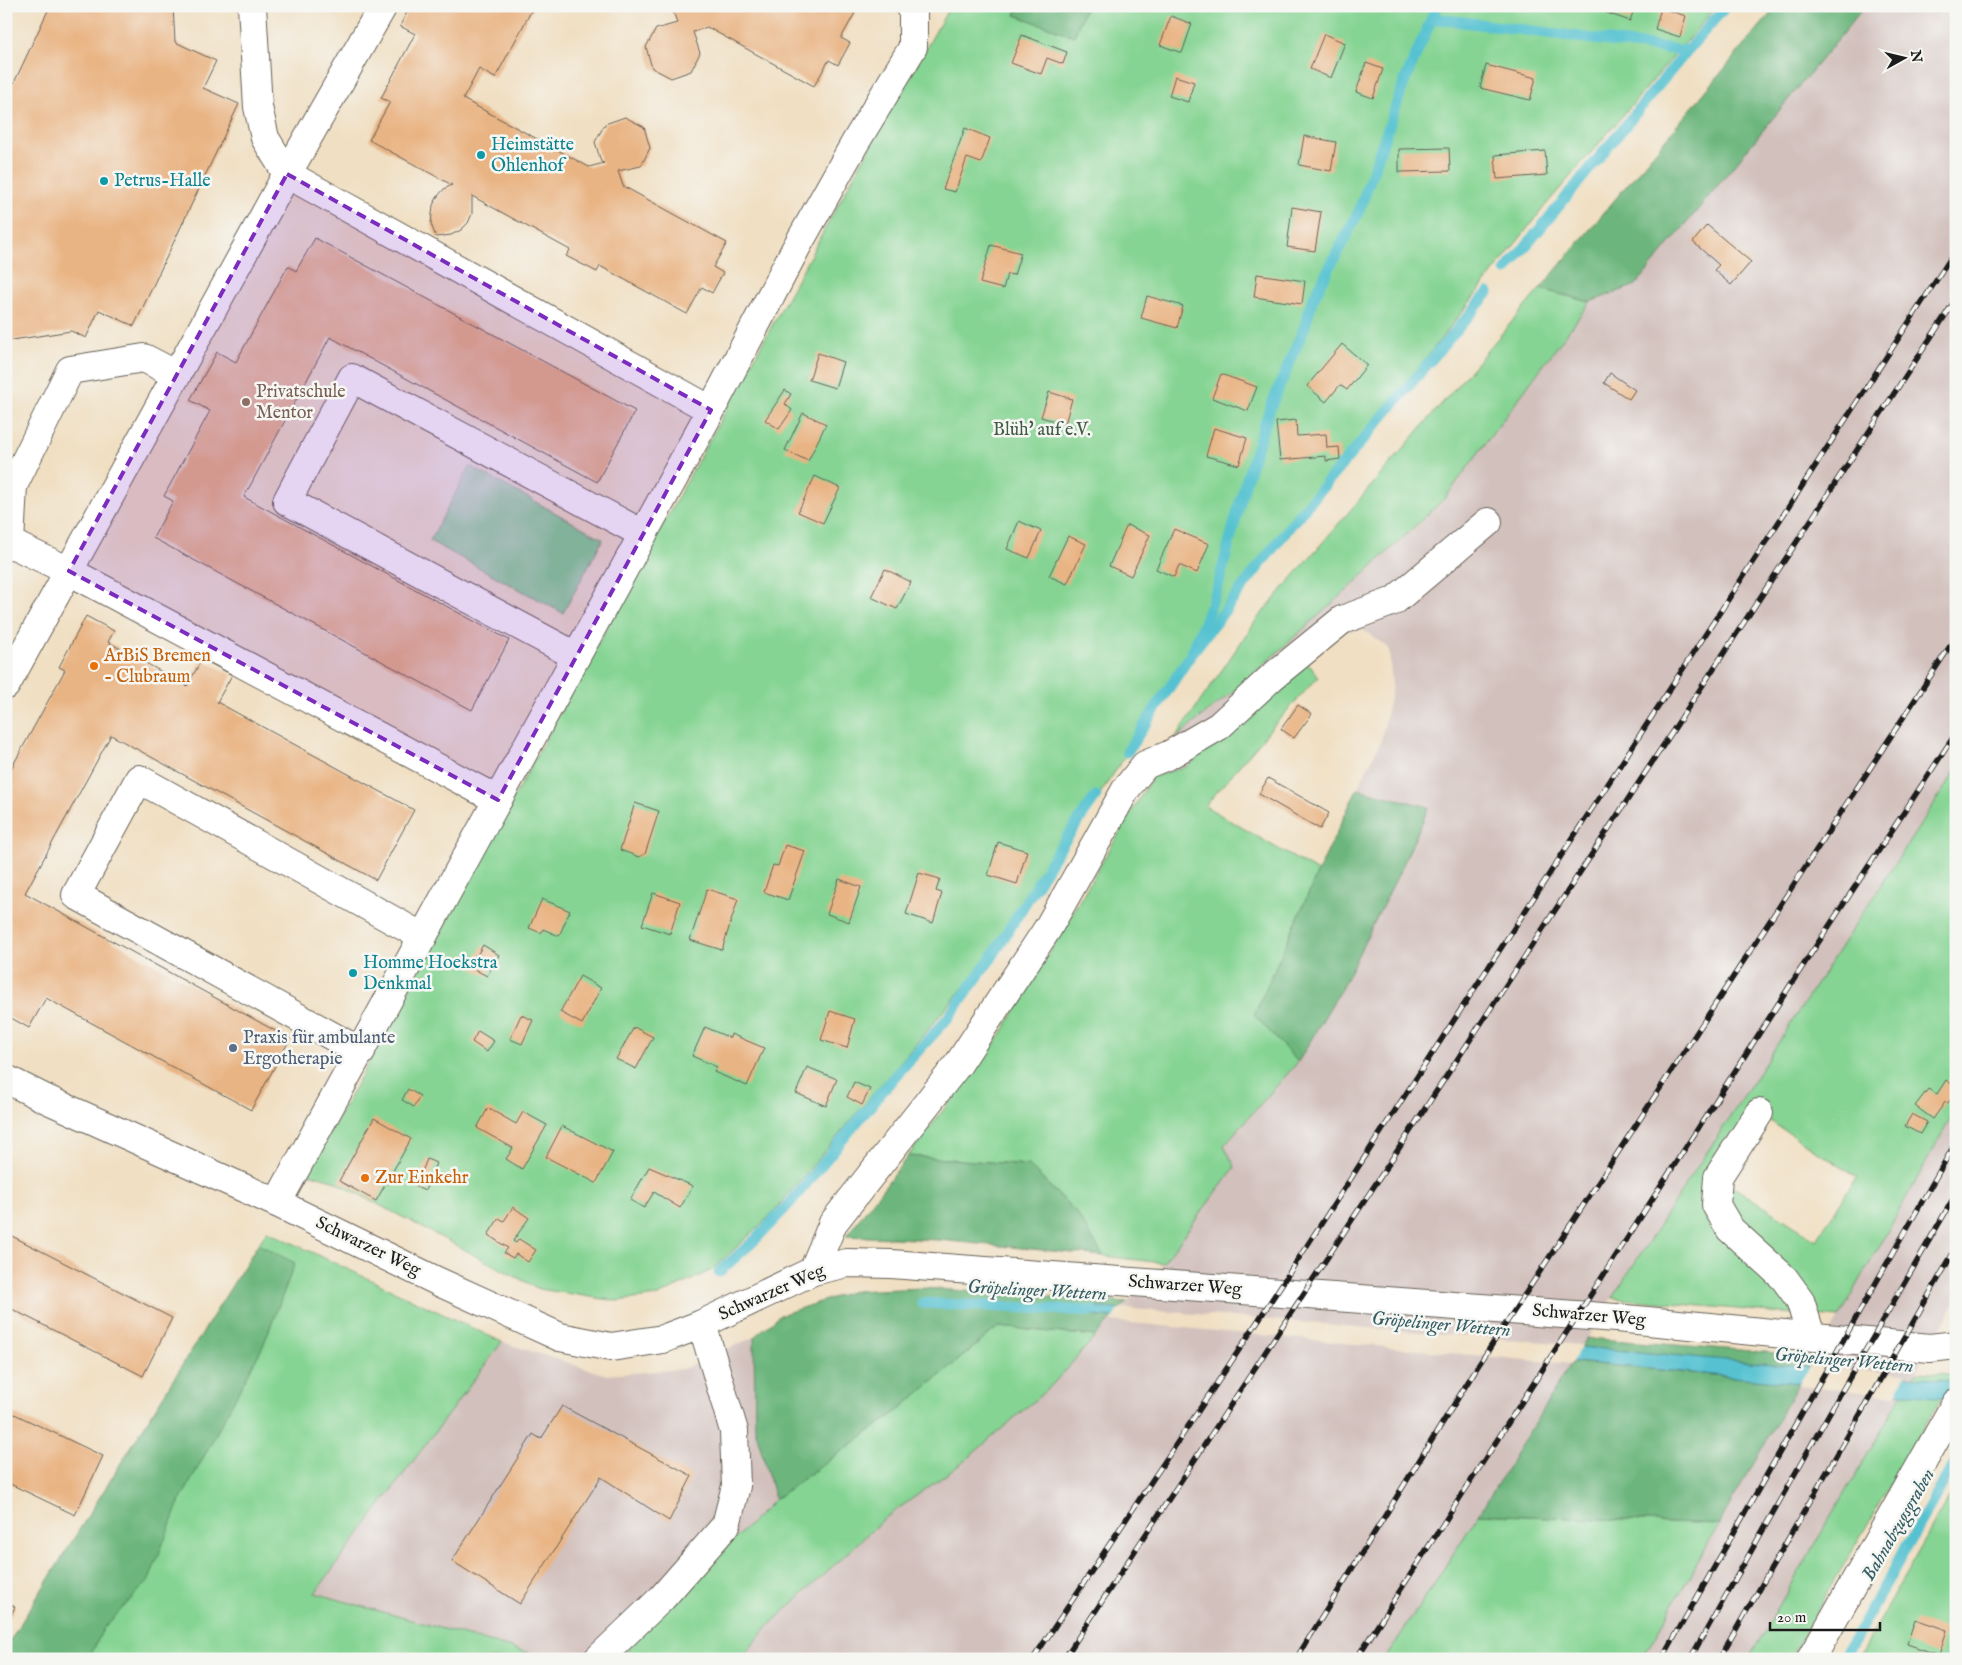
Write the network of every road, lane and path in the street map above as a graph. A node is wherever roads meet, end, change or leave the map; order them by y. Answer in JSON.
{"nodes":[{"id":1,"x":252,"y":6,"type":"edge"},
{"id":2,"x":382,"y":6,"type":"edge"},
{"id":3,"x":909,"y":6,"type":"edge"},
{"id":4,"x":287,"y":174,"type":"junction"},
{"id":5,"x":177,"y":375,"type":"junction"},
{"id":6,"x":711,"y":410,"type":"junction"},
{"id":7,"x":1488,"y":522,"type":"dead end"},
{"id":8,"x":643,"y":534,"type":"junction"},
{"id":9,"x":8,"y":544,"type":"edge"},
{"id":10,"x":69,"y":571,"type":"junction"},
{"id":11,"x":576,"y":656,"type":"junction"},
{"id":12,"x":6,"y":685,"type":"edge"},
{"id":13,"x":498,"y":800,"type":"junction"},
{"id":14,"x":423,"y":937,"type":"junction"},
{"id":15,"x":361,"y":1052,"type":"junction"},
{"id":16,"x":6,"y":1079,"type":"edge"},
{"id":17,"x":1759,"y":1114,"type":"dead end"},
{"id":18,"x":277,"y":1203,"type":"junction"},
{"id":19,"x":813,"y":1271,"type":"junction"},
{"id":20,"x":702,"y":1324,"type":"junction"},
{"id":21,"x":1811,"y":1336,"type":"junction"},
{"id":22,"x":1956,"y":1345,"type":"edge"},
{"id":23,"x":1955,"y":1405,"type":"edge"},
{"id":24,"x":598,"y":1659,"type":"edge"},
{"id":25,"x":1811,"y":1659,"type":"edge"}],
"edges":[{"from":1,"to":4,"type":"street"},
{"from":2,"to":4,"type":"street"},
{"from":3,"to":6,"type":"street"},
{"from":4,"to":5,"type":"street"},
{"from":4,"to":6,"type":"street"},
{"from":5,"to":9,"type":"street"},
{"from":5,"to":10,"type":"street"},
{"from":6,"to":8,"type":"street"},
{"from":7,"to":19,"type":"street"},
{"from":8,"to":11,"type":"street"},
{"from":8,"to":11,"type":"street"},
{"from":9,"to":10,"type":"street"},
{"from":10,"to":12,"type":"street"},
{"from":10,"to":13,"type":"street"},
{"from":11,"to":13,"type":"street"},
{"from":13,"to":14,"type":"street"},
{"from":14,"to":15,"type":"street"},
{"from":14,"to":15,"type":"street"},
{"from":15,"to":18,"type":"street"},
{"from":16,"to":18,"type":"street","name":"Schwarzer Weg"},
{"from":17,"to":21,"type":"street"},
{"from":18,"to":20,"type":"street","name":"Schwarzer Weg"},
{"from":19,"to":20,"type":"street","name":"Schwarzer Weg"},
{"from":19,"to":21,"type":"street","name":"Schwarzer Weg"},
{"from":20,"to":24,"type":"street"},
{"from":21,"to":22,"type":"street","name":"Schwarzer Weg"},
{"from":23,"to":25,"type":"street"}]}
